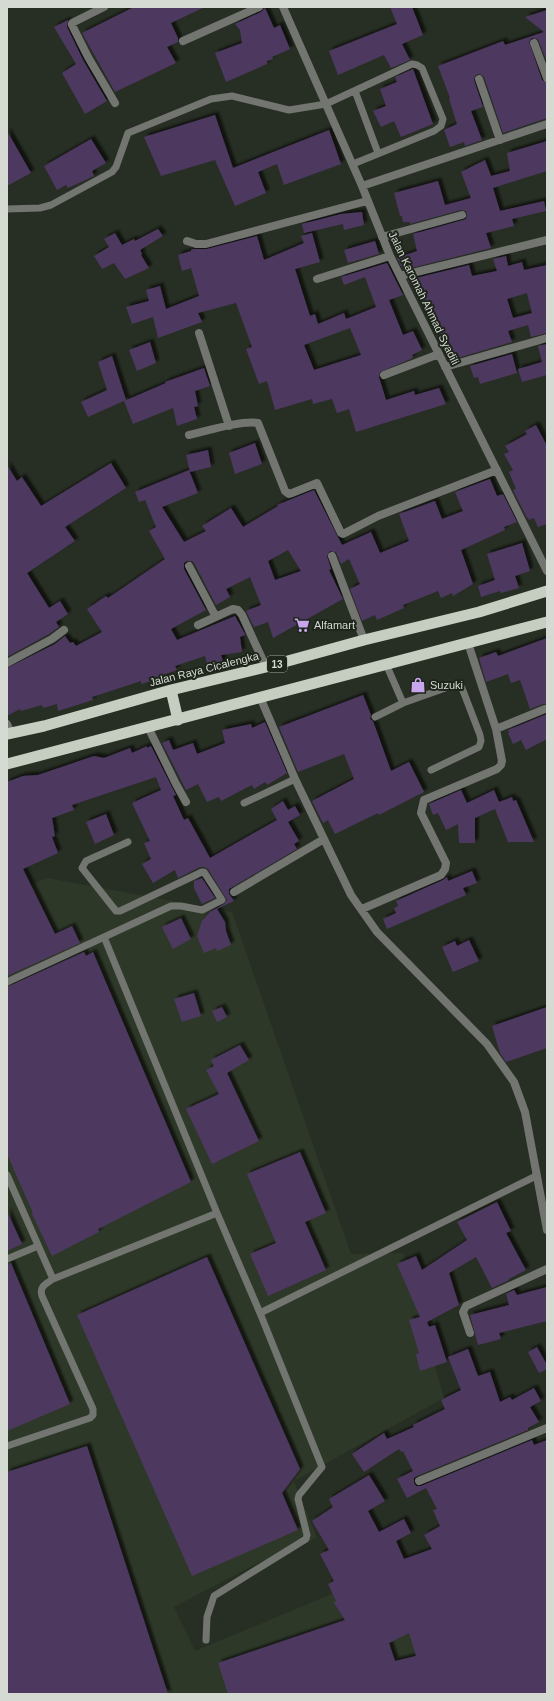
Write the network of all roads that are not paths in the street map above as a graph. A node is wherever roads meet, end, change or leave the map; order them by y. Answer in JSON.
{"nodes":[{"id":1,"x":104,"y":7,"type":"edge"},
{"id":2,"x":259,"y":7,"type":"edge"},
{"id":3,"x":283,"y":7,"type":"edge"},
{"id":4,"x":183,"y":41,"type":"dead end"},
{"id":5,"x":534,"y":43,"type":"dead end"},
{"id":6,"x":547,"y":78,"type":"edge"},
{"id":7,"x":479,"y":79,"type":"dead end"},
{"id":8,"x":355,"y":91,"type":"junction"},
{"id":9,"x":115,"y":103,"type":"dead end"},
{"id":10,"x":326,"y":104,"type":"junction"},
{"id":11,"x":547,"y":124,"type":"edge"},
{"id":12,"x":500,"y":140,"type":"junction"},
{"id":13,"x":378,"y":153,"type":"junction"},
{"id":14,"x":352,"y":164,"type":"junction"},
{"id":15,"x":362,"y":186,"type":"junction"},
{"id":16,"x":367,"y":201,"type":"junction"},
{"id":17,"x":7,"y":209,"type":"edge"},
{"id":18,"x":462,"y":215,"type":"dead end"},
{"id":19,"x":382,"y":238,"type":"junction"},
{"id":20,"x":547,"y":240,"type":"edge"},
{"id":21,"x":187,"y":241,"type":"dead end"},
{"id":22,"x":390,"y":256,"type":"junction"},
{"id":23,"x":400,"y":276,"type":"junction"},
{"id":24,"x":317,"y":279,"type":"dead end"},
{"id":25,"x":199,"y":333,"type":"dead end"},
{"id":26,"x":547,"y":338,"type":"edge"},
{"id":27,"x":439,"y":354,"type":"junction"},
{"id":28,"x":446,"y":367,"type":"junction"},
{"id":29,"x":384,"y":375,"type":"dead end"},
{"id":30,"x":229,"y":426,"type":"junction"},
{"id":31,"x":189,"y":435,"type":"dead end"},
{"id":32,"x":497,"y":470,"type":"junction"},
{"id":33,"x":332,"y":556,"type":"dead end"},
{"id":34,"x":189,"y":566,"type":"dead end"},
{"id":35,"x":547,"y":571,"type":"edge"},
{"id":36,"x":547,"y":591,"type":"edge"},
{"id":37,"x":216,"y":617,"type":"junction"},
{"id":38,"x":547,"y":622,"type":"edge"},
{"id":39,"x":198,"y":625,"type":"dead end"},
{"id":40,"x":64,"y":630,"type":"dead end"},
{"id":41,"x":364,"y":640,"type":"junction"},
{"id":42,"x":468,"y":643,"type":"junction"},
{"id":43,"x":7,"y":663,"type":"edge"},
{"id":44,"x":386,"y":664,"type":"junction"},
{"id":45,"x":266,"y":667,"type":"junction"},
{"id":46,"x":171,"y":690,"type":"junction"},
{"id":47,"x":260,"y":697,"type":"junction"},
{"id":48,"x":403,"y":703,"type":"junction"},
{"id":49,"x":545,"y":709,"type":"dead end"},
{"id":50,"x":375,"y":716,"type":"dead end"},
{"id":51,"x":178,"y":720,"type":"junction"},
{"id":52,"x":148,"y":727,"type":"junction"},
{"id":53,"x":496,"y":729,"type":"junction"},
{"id":54,"x":8,"y":730,"type":"edge"},
{"id":55,"x":7,"y":764,"type":"edge"},
{"id":56,"x":431,"y":770,"type":"dead end"},
{"id":57,"x":295,"y":779,"type":"junction"},
{"id":58,"x":186,"y":802,"type":"dead end"},
{"id":59,"x":244,"y":803,"type":"dead end"},
{"id":60,"x":324,"y":839,"type":"junction"},
{"id":61,"x":128,"y":842,"type":"dead end"},
{"id":62,"x":234,"y":892,"type":"dead end"},
{"id":63,"x":362,"y":909,"type":"junction"},
{"id":64,"x":104,"y":937,"type":"junction"},
{"id":65,"x":7,"y":982,"type":"edge"},
{"id":66,"x":7,"y":1175,"type":"edge"},
{"id":67,"x":536,"y":1176,"type":"junction"},
{"id":68,"x":217,"y":1212,"type":"junction"},
{"id":69,"x":547,"y":1230,"type":"edge"},
{"id":70,"x":38,"y":1246,"type":"junction"},
{"id":71,"x":7,"y":1259,"type":"edge"},
{"id":72,"x":547,"y":1269,"type":"edge"},
{"id":73,"x":53,"y":1279,"type":"junction"},
{"id":74,"x":260,"y":1313,"type":"junction"},
{"id":75,"x":470,"y":1333,"type":"dead end"},
{"id":76,"x":547,"y":1428,"type":"edge"},
{"id":77,"x":7,"y":1446,"type":"edge"},
{"id":78,"x":419,"y":1480,"type":"dead end"},
{"id":79,"x":206,"y":1640,"type":"dead end"}],
"edges":[{"from":1,"to":9,"type":"street"},
{"from":2,"to":4,"type":"street"},
{"from":3,"to":10,"type":"street","name":"Jalan Karomah Ahmad Syadili"},
{"from":5,"to":6,"type":"street"},
{"from":7,"to":12,"type":"street"},
{"from":8,"to":10,"type":"lane"},
{"from":8,"to":13,"type":"lane"},
{"from":8,"to":13,"type":"lane"},
{"from":10,"to":14,"type":"street","name":"Jalan Karomah Ahmad Syadili"},
{"from":10,"to":17,"type":"lane"},
{"from":11,"to":12,"type":"street"},
{"from":12,"to":15,"type":"street"},
{"from":13,"to":14,"type":"lane"},
{"from":14,"to":15,"type":"street","name":"Jalan Karomah Ahmad Syadili"},
{"from":15,"to":16,"type":"street","name":"Jalan Karomah Ahmad Syadili"},
{"from":16,"to":19,"type":"street","name":"Jalan Karomah Ahmad Syadili"},
{"from":16,"to":21,"type":"street"},
{"from":18,"to":19,"type":"street"},
{"from":19,"to":22,"type":"street","name":"Jalan Karomah Ahmad Syadili"},
{"from":20,"to":23,"type":"street"},
{"from":22,"to":23,"type":"street","name":"Jalan Karomah Ahmad Syadili"},
{"from":22,"to":24,"type":"street"},
{"from":23,"to":27,"type":"street","name":"Jalan Karomah Ahmad Syadili"},
{"from":25,"to":30,"type":"street"},
{"from":26,"to":28,"type":"street"},
{"from":27,"to":28,"type":"street","name":"Jalan Karomah Ahmad Syadili"},
{"from":27,"to":29,"type":"street"},
{"from":28,"to":32,"type":"street","name":"Jalan Karomah Ahmad Syadili"},
{"from":30,"to":31,"type":"street"},
{"from":30,"to":32,"type":"street"},
{"from":32,"to":35,"type":"street","name":"Jalan Karomah Ahmad Syadili"},
{"from":33,"to":41,"type":"street"},
{"from":34,"to":37,"type":"street"},
{"from":36,"to":41,"type":"highway","name":"Jalan Raya Cicalengka","number":"13"},
{"from":37,"to":39,"type":"street"},
{"from":37,"to":45,"type":"street"},
{"from":38,"to":42,"type":"highway"},
{"from":40,"to":43,"type":"street"},
{"from":41,"to":45,"type":"highway","name":"Jalan Raya Cicalengka","number":"13"},
{"from":42,"to":44,"type":"highway"},
{"from":42,"to":53,"type":"street"},
{"from":44,"to":47,"type":"highway"},
{"from":44,"to":48,"type":"lane"},
{"from":45,"to":46,"type":"highway","name":"Jalan Raya Cicalengka","number":"13"},
{"from":46,"to":51,"type":"highway"},
{"from":46,"to":54,"type":"highway","name":"Jalan Raya Cicalengka","number":"13"},
{"from":47,"to":51,"type":"highway"},
{"from":47,"to":57,"type":"street"},
{"from":48,"to":50,"type":"lane"},
{"from":48,"to":56,"type":"lane"},
{"from":49,"to":53,"type":"street"},
{"from":51,"to":52,"type":"highway"},
{"from":52,"to":55,"type":"highway"},
{"from":52,"to":58,"type":"street"},
{"from":53,"to":63,"type":"street"},
{"from":57,"to":59,"type":"lane"},
{"from":57,"to":60,"type":"street"},
{"from":60,"to":62,"type":"street"},
{"from":60,"to":63,"type":"street"},
{"from":61,"to":64,"type":"lane"},
{"from":63,"to":67,"type":"street"},
{"from":64,"to":65,"type":"lane"},
{"from":64,"to":68,"type":"lane"},
{"from":66,"to":70,"type":"lane"},
{"from":67,"to":69,"type":"street"},
{"from":67,"to":74,"type":"lane"},
{"from":68,"to":73,"type":"lane"},
{"from":68,"to":74,"type":"lane"},
{"from":70,"to":71,"type":"lane"},
{"from":70,"to":73,"type":"lane"},
{"from":72,"to":75,"type":"street"},
{"from":73,"to":77,"type":"lane"},
{"from":74,"to":79,"type":"lane"},
{"from":76,"to":78,"type":"street"}]}
